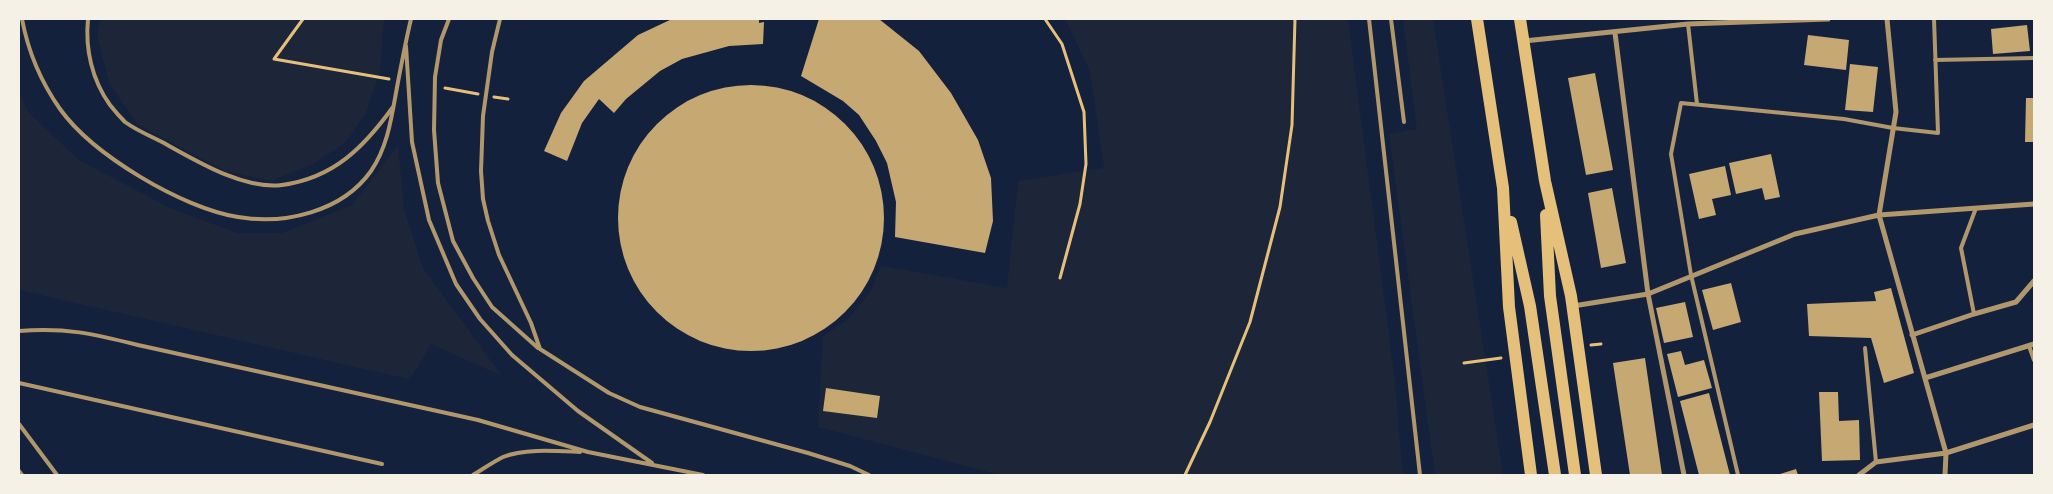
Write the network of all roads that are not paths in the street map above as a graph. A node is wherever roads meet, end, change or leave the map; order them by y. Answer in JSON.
{"nodes":[{"id":1,"x":23,"y":19,"type":"edge"},
{"id":2,"x":88,"y":19,"type":"edge"},
{"id":3,"x":411,"y":19,"type":"edge"},
{"id":4,"x":448,"y":19,"type":"edge"},
{"id":5,"x":500,"y":19,"type":"edge"},
{"id":6,"x":1369,"y":19,"type":"edge"},
{"id":7,"x":1391,"y":19,"type":"edge"},
{"id":8,"x":1477,"y":19,"type":"edge"},
{"id":9,"x":1520,"y":19,"type":"edge"},
{"id":10,"x":1828,"y":19,"type":"edge"},
{"id":11,"x":1887,"y":19,"type":"edge"},
{"id":12,"x":1934,"y":19,"type":"edge"},
{"id":13,"x":19,"y":21,"type":"edge"},
{"id":14,"x":1688,"y":21,"type":"edge"},
{"id":15,"x":1615,"y":33,"type":"junction"},
{"id":16,"x":406,"y":40,"type":"junction"},
{"id":17,"x":1524,"y":42,"type":"junction"},
{"id":18,"x":2034,"y":58,"type":"edge"},
{"id":19,"x":1935,"y":60,"type":"junction"},
{"id":20,"x":1697,"y":104,"type":"junction"},
{"id":21,"x":394,"y":105,"type":"junction"},
{"id":22,"x":1404,"y":122,"type":"dead end"},
{"id":23,"x":1893,"y":128,"type":"junction"},
{"id":24,"x":1545,"y":181,"type":"junction"},
{"id":25,"x":1503,"y":188,"type":"junction"},
{"id":26,"x":2034,"y":204,"type":"edge"},
{"id":27,"x":1976,"y":208,"type":"junction"},
{"id":28,"x":1879,"y":216,"type":"junction"},
{"id":29,"x":1691,"y":275,"type":"junction"},
{"id":30,"x":2034,"y":282,"type":"edge"},
{"id":31,"x":1648,"y":294,"type":"junction"},
{"id":32,"x":1573,"y":306,"type":"junction"},
{"id":33,"x":1974,"y":314,"type":"junction"},
{"id":34,"x":19,"y":331,"type":"edge"},
{"id":35,"x":1912,"y":335,"type":"junction"},
{"id":36,"x":2032,"y":345,"type":"edge"},
{"id":37,"x":1865,"y":348,"type":"dead end"},
{"id":38,"x":540,"y":349,"type":"junction"},
{"id":39,"x":2034,"y":360,"type":"edge"},
{"id":40,"x":1925,"y":378,"type":"junction"},
{"id":41,"x":19,"y":383,"type":"edge"},
{"id":42,"x":19,"y":424,"type":"edge"},
{"id":43,"x":2034,"y":425,"type":"edge"},
{"id":44,"x":588,"y":452,"type":"junction"},
{"id":45,"x":1946,"y":453,"type":"junction"},
{"id":46,"x":1876,"y":462,"type":"junction"},
{"id":47,"x":382,"y":464,"type":"dead end"},
{"id":48,"x":653,"y":465,"type":"junction"},
{"id":49,"x":19,"y":471,"type":"edge"},
{"id":50,"x":22,"y":475,"type":"edge"},
{"id":51,"x":57,"y":475,"type":"edge"},
{"id":52,"x":473,"y":475,"type":"edge"},
{"id":53,"x":703,"y":475,"type":"edge"},
{"id":54,"x":869,"y":475,"type":"edge"},
{"id":55,"x":1420,"y":475,"type":"edge"},
{"id":56,"x":1531,"y":475,"type":"edge"},
{"id":57,"x":1555,"y":475,"type":"edge"},
{"id":58,"x":1575,"y":475,"type":"edge"},
{"id":59,"x":1596,"y":475,"type":"edge"},
{"id":60,"x":1684,"y":475,"type":"edge"},
{"id":61,"x":1738,"y":475,"type":"edge"},
{"id":62,"x":1859,"y":475,"type":"edge"},
{"id":63,"x":1945,"y":475,"type":"edge"}],
"edges":[{"from":1,"to":13,"type":"lane"},
{"from":1,"to":21,"type":"lane"},
{"from":2,"to":21,"type":"lane"},
{"from":3,"to":16,"type":"lane"},
{"from":4,"to":38,"type":"lane"},
{"from":5,"to":38,"type":"lane"},
{"from":6,"to":55,"type":"lane"},
{"from":7,"to":22,"type":"lane"},
{"from":8,"to":25,"type":"main road"},
{"from":9,"to":17,"type":"main road"},
{"from":10,"to":14,"type":"street"},
{"from":11,"to":23,"type":"street"},
{"from":12,"to":19,"type":"lane"},
{"from":14,"to":15,"type":"street"},
{"from":14,"to":20,"type":"lane"},
{"from":15,"to":17,"type":"street"},
{"from":15,"to":31,"type":"street"},
{"from":16,"to":21,"type":"lane"},
{"from":16,"to":48,"type":"lane"},
{"from":17,"to":24,"type":"main road"},
{"from":18,"to":19,"type":"lane"},
{"from":19,"to":23,"type":"lane"},
{"from":20,"to":23,"type":"lane"},
{"from":20,"to":29,"type":"lane"},
{"from":23,"to":28,"type":"street"},
{"from":24,"to":32,"type":"main road"},
{"from":24,"to":58,"type":"main road"},
{"from":25,"to":56,"type":"main road"},
{"from":25,"to":57,"type":"main road"},
{"from":26,"to":27,"type":"street"},
{"from":27,"to":28,"type":"street"},
{"from":27,"to":33,"type":"lane"},
{"from":28,"to":29,"type":"street"},
{"from":28,"to":35,"type":"street"},
{"from":29,"to":31,"type":"street"},
{"from":29,"to":61,"type":"lane"},
{"from":30,"to":33,"type":"street"},
{"from":31,"to":32,"type":"street"},
{"from":31,"to":60,"type":"street"},
{"from":32,"to":59,"type":"main road"},
{"from":33,"to":35,"type":"street"},
{"from":34,"to":44,"type":"lane"},
{"from":35,"to":40,"type":"street"},
{"from":36,"to":39,"type":"lane"},
{"from":36,"to":40,"type":"street"},
{"from":37,"to":46,"type":"lane"},
{"from":38,"to":54,"type":"lane"},
{"from":40,"to":45,"type":"street"},
{"from":41,"to":47,"type":"lane"},
{"from":42,"to":51,"type":"lane"},
{"from":43,"to":45,"type":"street"},
{"from":44,"to":48,"type":"lane"},
{"from":44,"to":52,"type":"lane"},
{"from":45,"to":46,"type":"street"},
{"from":45,"to":63,"type":"street"},
{"from":46,"to":62,"type":"street"},
{"from":48,"to":53,"type":"lane"},
{"from":49,"to":50,"type":"lane"}]}
